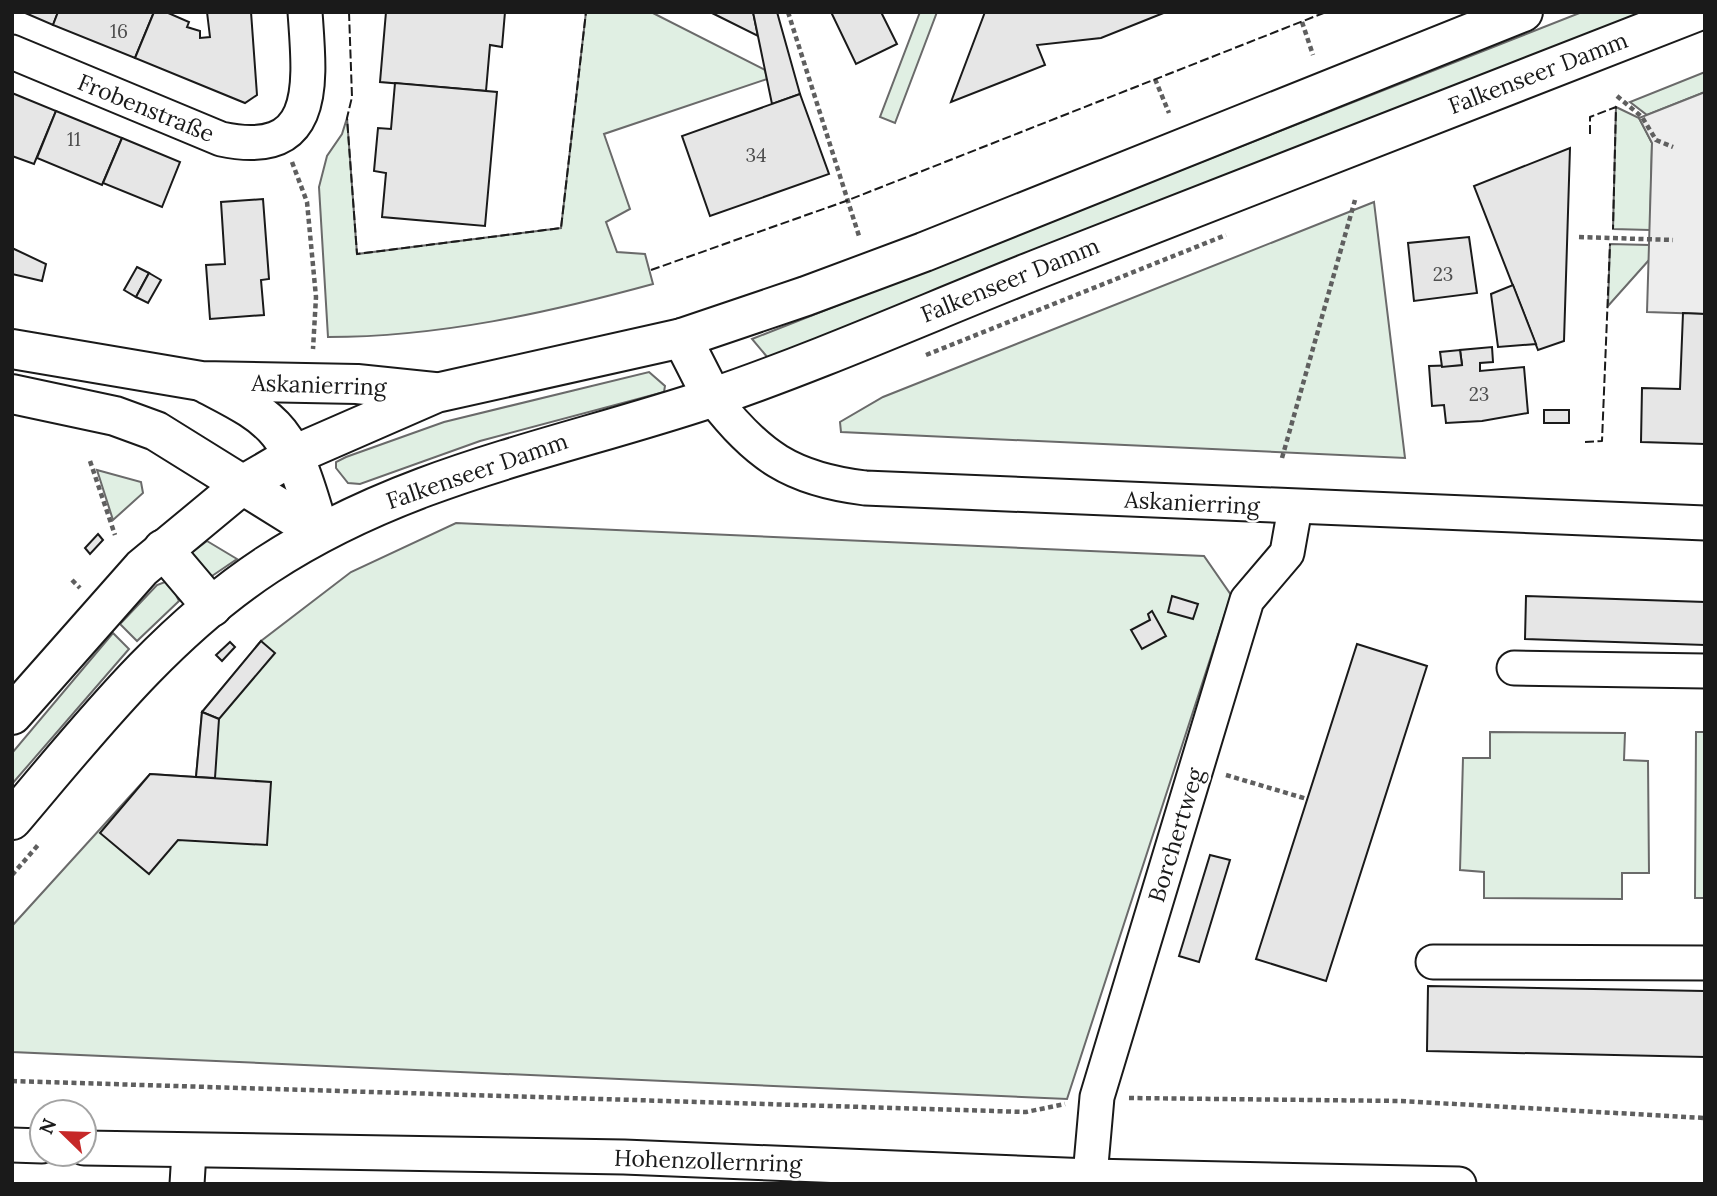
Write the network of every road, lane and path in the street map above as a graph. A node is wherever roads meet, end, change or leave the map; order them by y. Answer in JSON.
{"nodes":[{"id":1,"x":305,"y":12,"type":"edge"},
{"id":2,"x":788,"y":12,"type":"edge"},
{"id":3,"x":1523,"y":12,"type":"edge"},
{"id":4,"x":1696,"y":12,"type":"edge"},
{"id":5,"x":1302,"y":22,"type":"dead end"},
{"id":6,"x":12,"y":52,"type":"edge"},
{"id":7,"x":1313,"y":55,"type":"dead end"},
{"id":8,"x":1155,"y":79,"type":"dead end"},
{"id":9,"x":1617,"y":96,"type":"dead end"},
{"id":10,"x":1168,"y":113,"type":"dead end"},
{"id":11,"x":283,"y":138,"type":"junction"},
{"id":12,"x":1673,"y":146,"type":"dead end"},
{"id":13,"x":1355,"y":200,"type":"dead end"},
{"id":14,"x":859,"y":236,"type":"dead end"},
{"id":15,"x":1578,"y":237,"type":"dead end"},
{"id":16,"x":1673,"y":240,"type":"dead end"},
{"id":17,"x":682,"y":338,"type":"junction"},
{"id":18,"x":12,"y":349,"type":"edge"},
{"id":19,"x":313,"y":354,"type":"dead end"},
{"id":20,"x":201,"y":381,"type":"junction"},
{"id":21,"x":436,"y":393,"type":"junction"},
{"id":22,"x":12,"y":394,"type":"edge"},
{"id":23,"x":712,"y":397,"type":"junction"},
{"id":24,"x":294,"y":455,"type":"junction"},
{"id":25,"x":1282,"y":458,"type":"dead end"},
{"id":26,"x":90,"y":461,"type":"dead end"},
{"id":27,"x":241,"y":486,"type":"junction"},
{"id":28,"x":1295,"y":508,"type":"junction"},
{"id":29,"x":1705,"y":523,"type":"edge"},
{"id":30,"x":320,"y":533,"type":"junction"},
{"id":31,"x":115,"y":535,"type":"dead end"},
{"id":32,"x":163,"y":549,"type":"junction"},
{"id":33,"x":212,"y":607,"type":"junction"},
{"id":34,"x":1514,"y":668,"type":"dead end"},
{"id":35,"x":1705,"y":671,"type":"edge"},
{"id":36,"x":12,"y":715,"type":"edge"},
{"id":37,"x":1215,"y":772,"type":"dead end"},
{"id":38,"x":1307,"y":799,"type":"dead end"},
{"id":39,"x":12,"y":820,"type":"edge"},
{"id":40,"x":48,"y":834,"type":"dead end"},
{"id":41,"x":12,"y":876,"type":"edge"},
{"id":42,"x":1433,"y":962,"type":"dead end"},
{"id":43,"x":1705,"y":963,"type":"edge"},
{"id":44,"x":12,"y":1081,"type":"edge"},
{"id":45,"x":1108,"y":1097,"type":"junction"},
{"id":46,"x":1705,"y":1118,"type":"edge"},
{"id":47,"x":98,"y":1151,"type":"edge"},
{"id":48,"x":188,"y":1168,"type":"edge"},
{"id":49,"x":625,"y":1170,"type":"edge"},
{"id":50,"x":1090,"y":1176,"type":"junction"},
{"id":51,"x":1459,"y":1184,"type":"edge"}],
"edges":[{"from":1,"to":11,"type":"street"},
{"from":2,"to":14,"type":"path"},
{"from":3,"to":17,"type":"main road"},
{"from":4,"to":23,"type":"main road","name":"Falkenseer Damm"},
{"from":5,"to":7,"type":"path"},
{"from":6,"to":11,"type":"street","name":"Frobenstraße"},
{"from":8,"to":10,"type":"path"},
{"from":9,"to":12,"type":"path"},
{"from":11,"to":19,"type":"path"},
{"from":13,"to":25,"type":"path"},
{"from":15,"to":16,"type":"path"},
{"from":17,"to":21,"type":"main road"},
{"from":17,"to":23,"type":"main road"},
{"from":18,"to":20,"type":"main road","name":"Askanierring"},
{"from":20,"to":21,"type":"main road","name":"Askanierring"},
{"from":20,"to":24,"type":"main road","name":"Askanierring"},
{"from":21,"to":24,"type":"main road"},
{"from":22,"to":27,"type":"main road"},
{"from":23,"to":28,"type":"street","name":"Askanierring"},
{"from":23,"to":30,"type":"main road","name":"Falkenseer Damm"},
{"from":24,"to":27,"type":"main road"},
{"from":24,"to":30,"type":"main road","name":"Askanierring"},
{"from":26,"to":31,"type":"path"},
{"from":27,"to":30,"type":"main road"},
{"from":27,"to":32,"type":"main road"},
{"from":28,"to":29,"type":"street","name":"Askanierring"},
{"from":28,"to":45,"type":"street","name":"Borchertweg"},
{"from":30,"to":33,"type":"main road","name":"Falkenseer Damm"},
{"from":32,"to":33,"type":"main road"},
{"from":32,"to":36,"type":"main road"},
{"from":33,"to":39,"type":"main road","name":"Falkenseer Damm"},
{"from":34,"to":35,"type":"street"},
{"from":37,"to":38,"type":"path"},
{"from":40,"to":41,"type":"path"},
{"from":42,"to":43,"type":"street"},
{"from":44,"to":45,"type":"path"},
{"from":45,"to":46,"type":"path"},
{"from":45,"to":50,"type":"street","name":"Borchertweg"},
{"from":47,"to":48,"type":"street","name":"Hohenzollernring"},
{"from":48,"to":49,"type":"street","name":"Hohenzollernring"},
{"from":49,"to":50,"type":"street","name":"Hohenzollernring"},
{"from":50,"to":51,"type":"street","name":"Hohenzollernring"}]}
